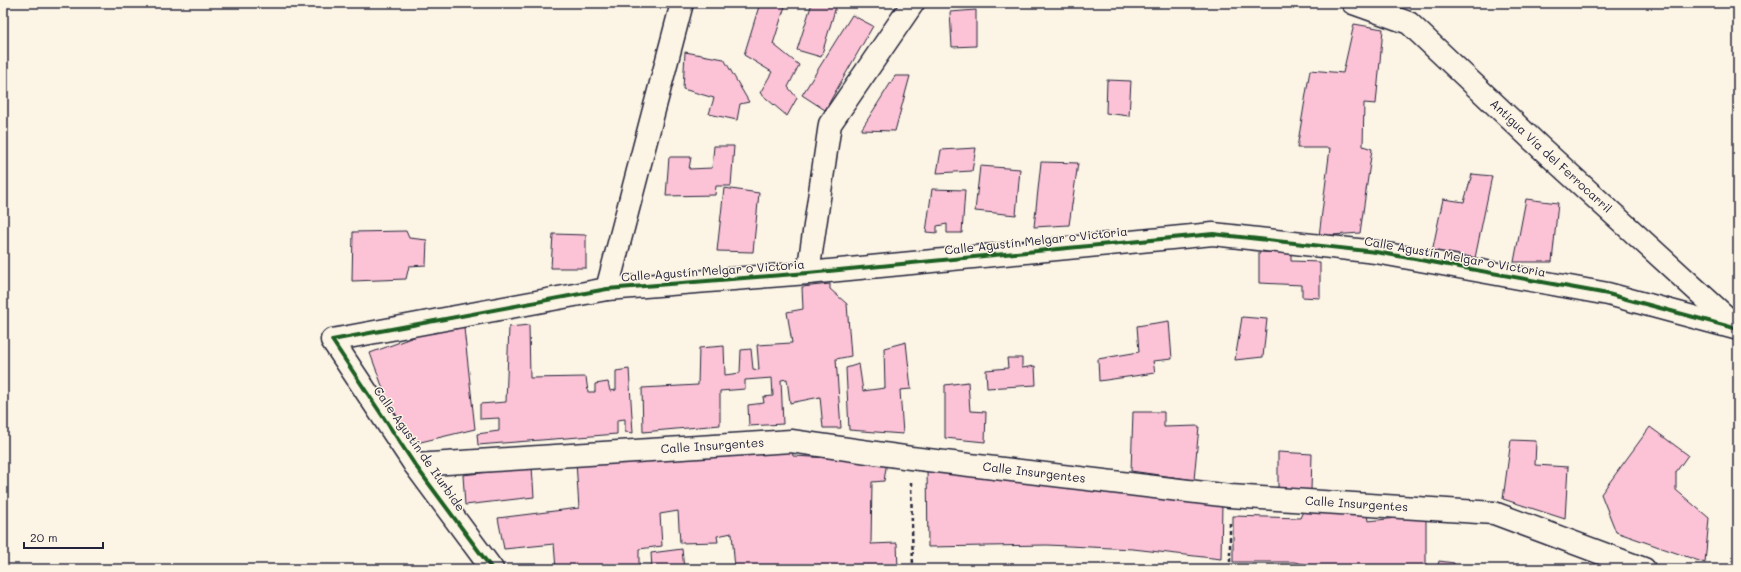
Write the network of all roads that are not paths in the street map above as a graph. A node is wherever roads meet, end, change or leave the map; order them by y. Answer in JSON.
{"nodes":[{"id":1,"x":682,"y":3,"type":"edge"},
{"id":2,"x":913,"y":3,"type":"edge"},
{"id":3,"x":1353,"y":3,"type":"edge"},
{"id":4,"x":808,"y":274,"type":"junction"},
{"id":5,"x":607,"y":289,"type":"junction"},
{"id":6,"x":1738,"y":328,"type":"edge"},
{"id":7,"x":332,"y":340,"type":"joint"},
{"id":8,"x":415,"y":465,"type":"junction"},
{"id":9,"x":492,"y":569,"type":"edge"},
{"id":10,"x":1644,"y":569,"type":"edge"}],
"edges":[{"from":1,"to":5,"type":"street"},
{"from":2,"to":4,"type":"street"},
{"from":3,"to":6,"type":"street","name":"Antigua Vía del Ferrocarril"},
{"from":4,"to":5,"type":"street","name":"Calle Agustín Melgar o Victoria"},
{"from":4,"to":6,"type":"street","name":"Calle Agustín Melgar o Victoria"},
{"from":5,"to":7,"type":"street","name":"Calle Agustín Melgar o Victoria"},
{"from":7,"to":8,"type":"street","name":"Calle Agustín de Iturbide"},
{"from":8,"to":9,"type":"street","name":"Calle Agustín de Iturbide"},
{"from":8,"to":10,"type":"street","name":"Calle Insurgentes"}]}
